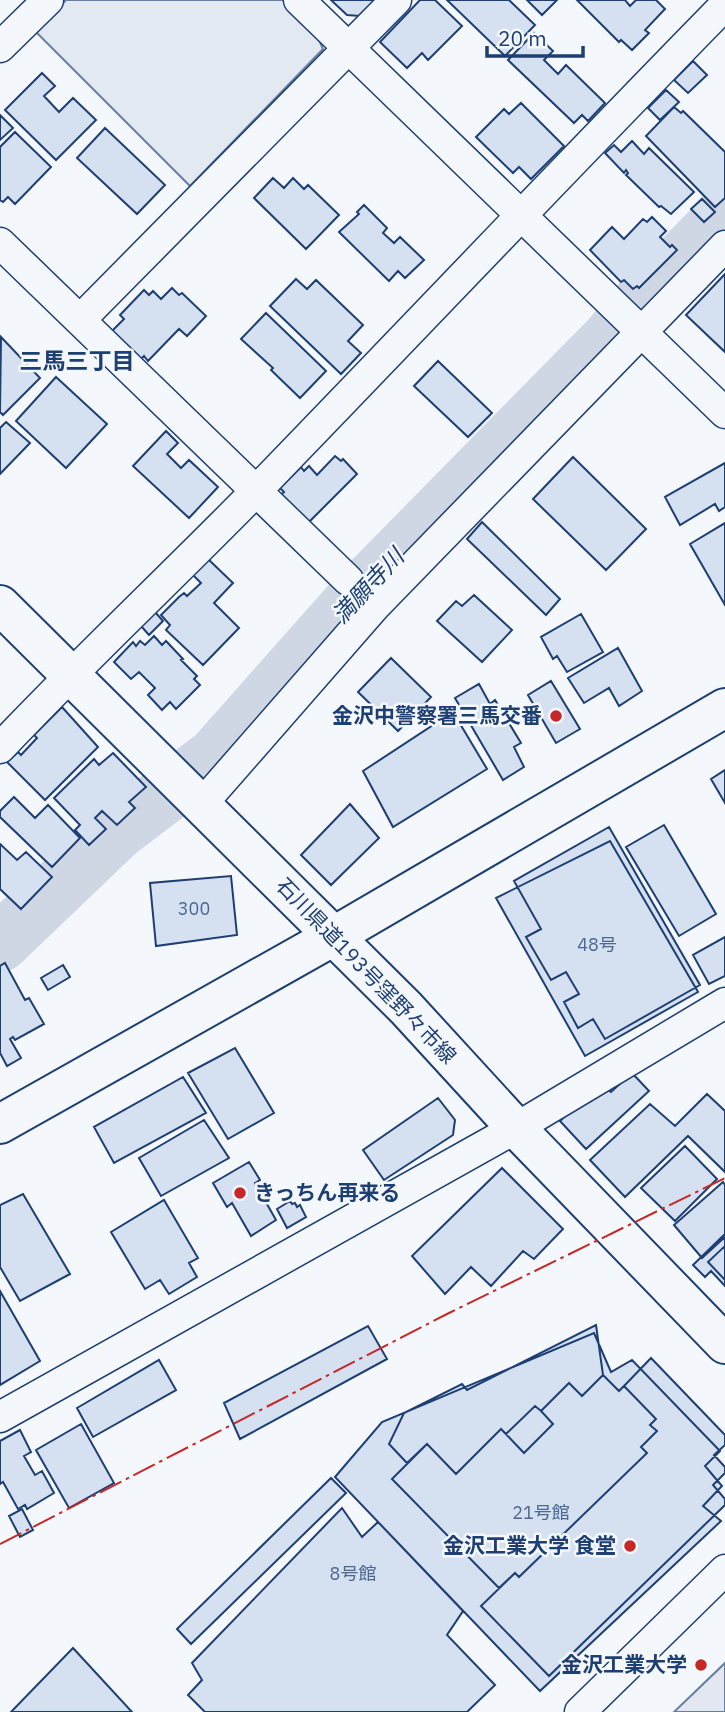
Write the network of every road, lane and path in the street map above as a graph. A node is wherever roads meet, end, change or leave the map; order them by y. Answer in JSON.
{"nodes":[{"id":1,"x":48,"y":0,"type":"edge"},
{"id":2,"x":299,"y":0,"type":"edge"},
{"id":3,"x":396,"y":0,"type":"edge"},
{"id":4,"x":725,"y":5,"type":"edge"},
{"id":5,"x":0,"y":47,"type":"edge"},
{"id":6,"x":348,"y":48,"type":"junction"},
{"id":7,"x":520,"y":214,"type":"junction"},
{"id":8,"x":0,"y":243,"type":"edge"},
{"id":9,"x":725,"y":246,"type":"edge"},
{"id":10,"x":80,"y":320,"type":"junction"},
{"id":11,"x":631,"y":322,"type":"junction"},
{"id":12,"x":725,"y":413,"type":"edge"},
{"id":13,"x":256,"y":491,"type":"junction"},
{"id":14,"x":348,"y":580,"type":"dead end"},
{"id":15,"x":0,"y":605,"type":"edge"},
{"id":16,"x":70,"y":674,"type":"junction"},
{"id":17,"x":725,"y":708,"type":"edge"},
{"id":18,"x":0,"y":748,"type":"edge"},
{"id":19,"x":189,"y":792,"type":"junction"},
{"id":20,"x":334,"y":936,"type":"junction"},
{"id":21,"x":725,"y":1003,"type":"edge"},
{"id":22,"x":0,"y":1124,"type":"edge"},
{"id":23,"x":516,"y":1128,"type":"junction"},
{"id":24,"x":725,"y":1344,"type":"edge"},
{"id":25,"x":0,"y":1417,"type":"edge"},
{"id":26,"x":725,"y":1570,"type":"edge"},
{"id":27,"x":580,"y":1712,"type":"edge"}],
"edges":[{"from":1,"to":5,"type":"street"},
{"from":2,"to":6,"type":"street"},
{"from":3,"to":6,"type":"street"},
{"from":4,"to":7,"type":"street"},
{"from":6,"to":7,"type":"street"},
{"from":6,"to":10,"type":"street"},
{"from":7,"to":11,"type":"street"},
{"from":7,"to":13,"type":"street"},
{"from":8,"to":10,"type":"street"},
{"from":9,"to":11,"type":"street"},
{"from":10,"to":13,"type":"street"},
{"from":11,"to":12,"type":"street"},
{"from":11,"to":19,"type":"street"},
{"from":13,"to":14,"type":"street"},
{"from":13,"to":16,"type":"street"},
{"from":15,"to":16,"type":"main road","name":"石川県道193号窪野々市線"},
{"from":16,"to":18,"type":"street"},
{"from":16,"to":19,"type":"main road","name":"石川県道193号窪野々市線"},
{"from":17,"to":20,"type":"main road"},
{"from":19,"to":20,"type":"main road","name":"石川県道193号窪野々市線"},
{"from":20,"to":22,"type":"main road"},
{"from":20,"to":23,"type":"main road","name":"石川県道193号窪野々市線"},
{"from":21,"to":23,"type":"street"},
{"from":23,"to":24,"type":"main road","name":"石川県道193号窪野々市線"},
{"from":23,"to":25,"type":"street"},
{"from":26,"to":27,"type":"street"}]}
